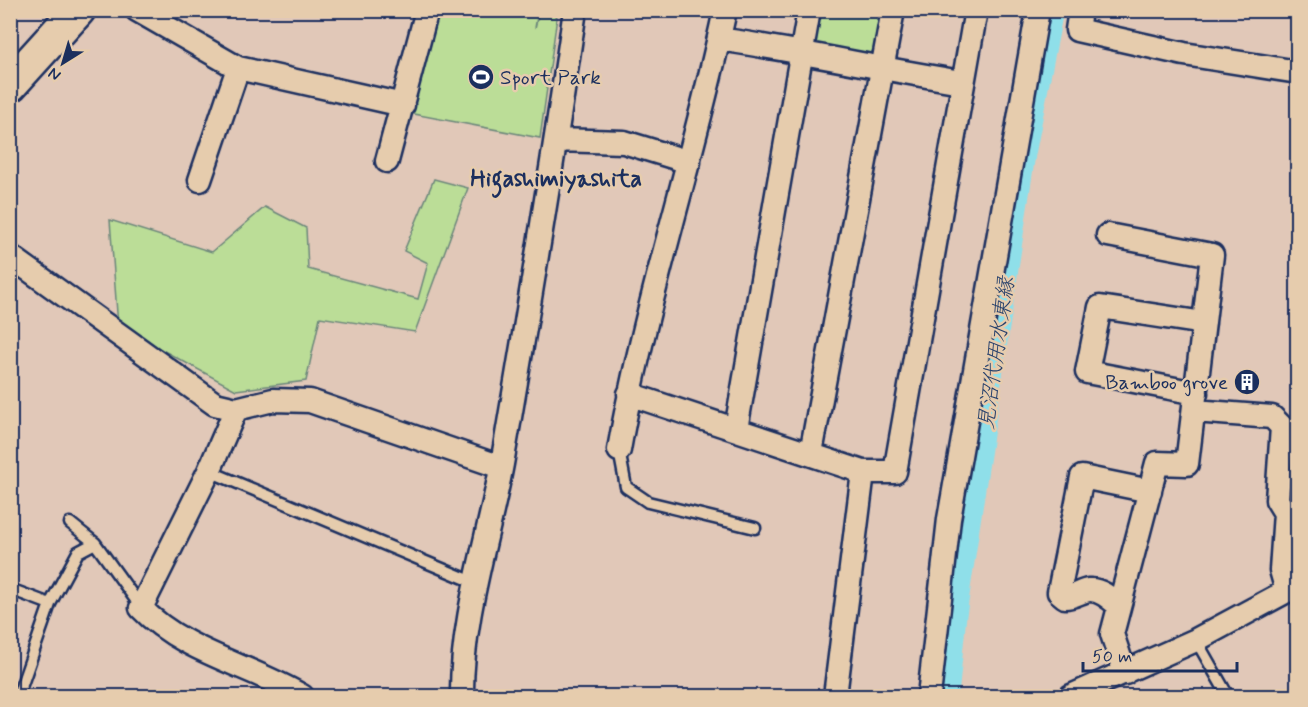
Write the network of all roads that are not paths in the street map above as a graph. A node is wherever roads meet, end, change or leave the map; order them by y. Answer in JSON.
{"nodes":[{"id":1,"x":78,"y":10,"type":"edge"},
{"id":2,"x":137,"y":10,"type":"edge"},
{"id":3,"x":427,"y":10,"type":"edge"},
{"id":4,"x":575,"y":10,"type":"edge"},
{"id":5,"x":725,"y":10,"type":"edge"},
{"id":6,"x":809,"y":10,"type":"edge"},
{"id":7,"x":893,"y":10,"type":"edge"},
{"id":8,"x":976,"y":10,"type":"edge"},
{"id":9,"x":1038,"y":10,"type":"edge"},
{"id":10,"x":1080,"y":10,"type":"edge"},
{"id":11,"x":719,"y":39,"type":"junction"},
{"id":12,"x":801,"y":51,"type":"junction"},
{"id":13,"x":238,"y":68,"type":"junction"},
{"id":14,"x":883,"y":69,"type":"junction"},
{"id":15,"x":1298,"y":72,"type":"edge"},
{"id":16,"x":962,"y":82,"type":"junction"},
{"id":17,"x":10,"y":85,"type":"edge"},
{"id":18,"x":403,"y":105,"type":"junction"},
{"id":19,"x":556,"y":140,"type":"junction"},
{"id":20,"x":387,"y":161,"type":"dead end"},
{"id":21,"x":689,"y":162,"type":"junction"},
{"id":22,"x":200,"y":180,"type":"dead end"},
{"id":23,"x":1108,"y":235,"type":"dead end"},
{"id":24,"x":10,"y":256,"type":"edge"},
{"id":25,"x":1204,"y":323,"type":"junction"},
{"id":26,"x":629,"y":394,"type":"junction"},
{"id":27,"x":1195,"y":402,"type":"junction"},
{"id":28,"x":236,"y":409,"type":"junction"},
{"id":29,"x":736,"y":429,"type":"junction"},
{"id":30,"x":619,"y":450,"type":"joint"},
{"id":31,"x":811,"y":453,"type":"junction"},
{"id":32,"x":501,"y":467,"type":"junction"},
{"id":33,"x":209,"y":471,"type":"junction"},
{"id":34,"x":863,"y":472,"type":"junction"},
{"id":35,"x":1150,"y":491,"type":"junction"},
{"id":36,"x":70,"y":524,"type":"dead end"},
{"id":37,"x":754,"y":528,"type":"dead end"},
{"id":38,"x":95,"y":543,"type":"junction"},
{"id":39,"x":476,"y":583,"type":"junction"},
{"id":40,"x":1292,"y":588,"type":"edge"},
{"id":41,"x":10,"y":589,"type":"edge"},
{"id":42,"x":50,"y":604,"type":"junction"},
{"id":43,"x":1119,"y":606,"type":"junction"},
{"id":44,"x":141,"y":608,"type":"junction"},
{"id":45,"x":1196,"y":640,"type":"junction"},
{"id":46,"x":1125,"y":673,"type":"junction"},
{"id":47,"x":18,"y":696,"type":"edge"},
{"id":48,"x":302,"y":696,"type":"edge"},
{"id":49,"x":462,"y":696,"type":"edge"},
{"id":50,"x":835,"y":696,"type":"edge"},
{"id":51,"x":929,"y":696,"type":"edge"},
{"id":52,"x":1071,"y":696,"type":"edge"},
{"id":53,"x":1228,"y":696,"type":"edge"}],
"edges":[{"from":1,"to":17,"type":"main road"},
{"from":2,"to":13,"type":"street"},
{"from":3,"to":18,"type":"street"},
{"from":4,"to":19,"type":"street"},
{"from":5,"to":11,"type":"street"},
{"from":6,"to":12,"type":"street"},
{"from":7,"to":14,"type":"street"},
{"from":8,"to":16,"type":"street"},
{"from":9,"to":51,"type":"street"},
{"from":10,"to":15,"type":"street"},
{"from":11,"to":12,"type":"street"},
{"from":11,"to":21,"type":"street"},
{"from":12,"to":14,"type":"street"},
{"from":12,"to":29,"type":"street"},
{"from":13,"to":18,"type":"street"},
{"from":13,"to":22,"type":"street"},
{"from":14,"to":16,"type":"street"},
{"from":14,"to":31,"type":"street"},
{"from":16,"to":34,"type":"street"},
{"from":18,"to":20,"type":"street"},
{"from":19,"to":21,"type":"street"},
{"from":19,"to":32,"type":"street"},
{"from":21,"to":26,"type":"street"},
{"from":23,"to":25,"type":"street"},
{"from":24,"to":28,"type":"street"},
{"from":25,"to":27,"type":"street"},
{"from":25,"to":27,"type":"street"},
{"from":26,"to":29,"type":"street"},
{"from":26,"to":30,"type":"street"},
{"from":27,"to":35,"type":"street"},
{"from":27,"to":40,"type":"street"},
{"from":28,"to":32,"type":"street"},
{"from":28,"to":33,"type":"street"},
{"from":29,"to":31,"type":"street"},
{"from":30,"to":37,"type":"lane"},
{"from":31,"to":34,"type":"street"},
{"from":32,"to":39,"type":"street"},
{"from":33,"to":39,"type":"lane"},
{"from":33,"to":44,"type":"street"},
{"from":34,"to":50,"type":"street"},
{"from":35,"to":43,"type":"street"},
{"from":35,"to":43,"type":"street"},
{"from":36,"to":38,"type":"lane"},
{"from":38,"to":42,"type":"lane"},
{"from":38,"to":44,"type":"lane"},
{"from":39,"to":49,"type":"street"},
{"from":40,"to":45,"type":"street"},
{"from":41,"to":42,"type":"lane"},
{"from":42,"to":47,"type":"lane"},
{"from":43,"to":46,"type":"street"},
{"from":44,"to":48,"type":"street"},
{"from":45,"to":46,"type":"street"},
{"from":45,"to":53,"type":"lane"},
{"from":46,"to":52,"type":"street"}]}
